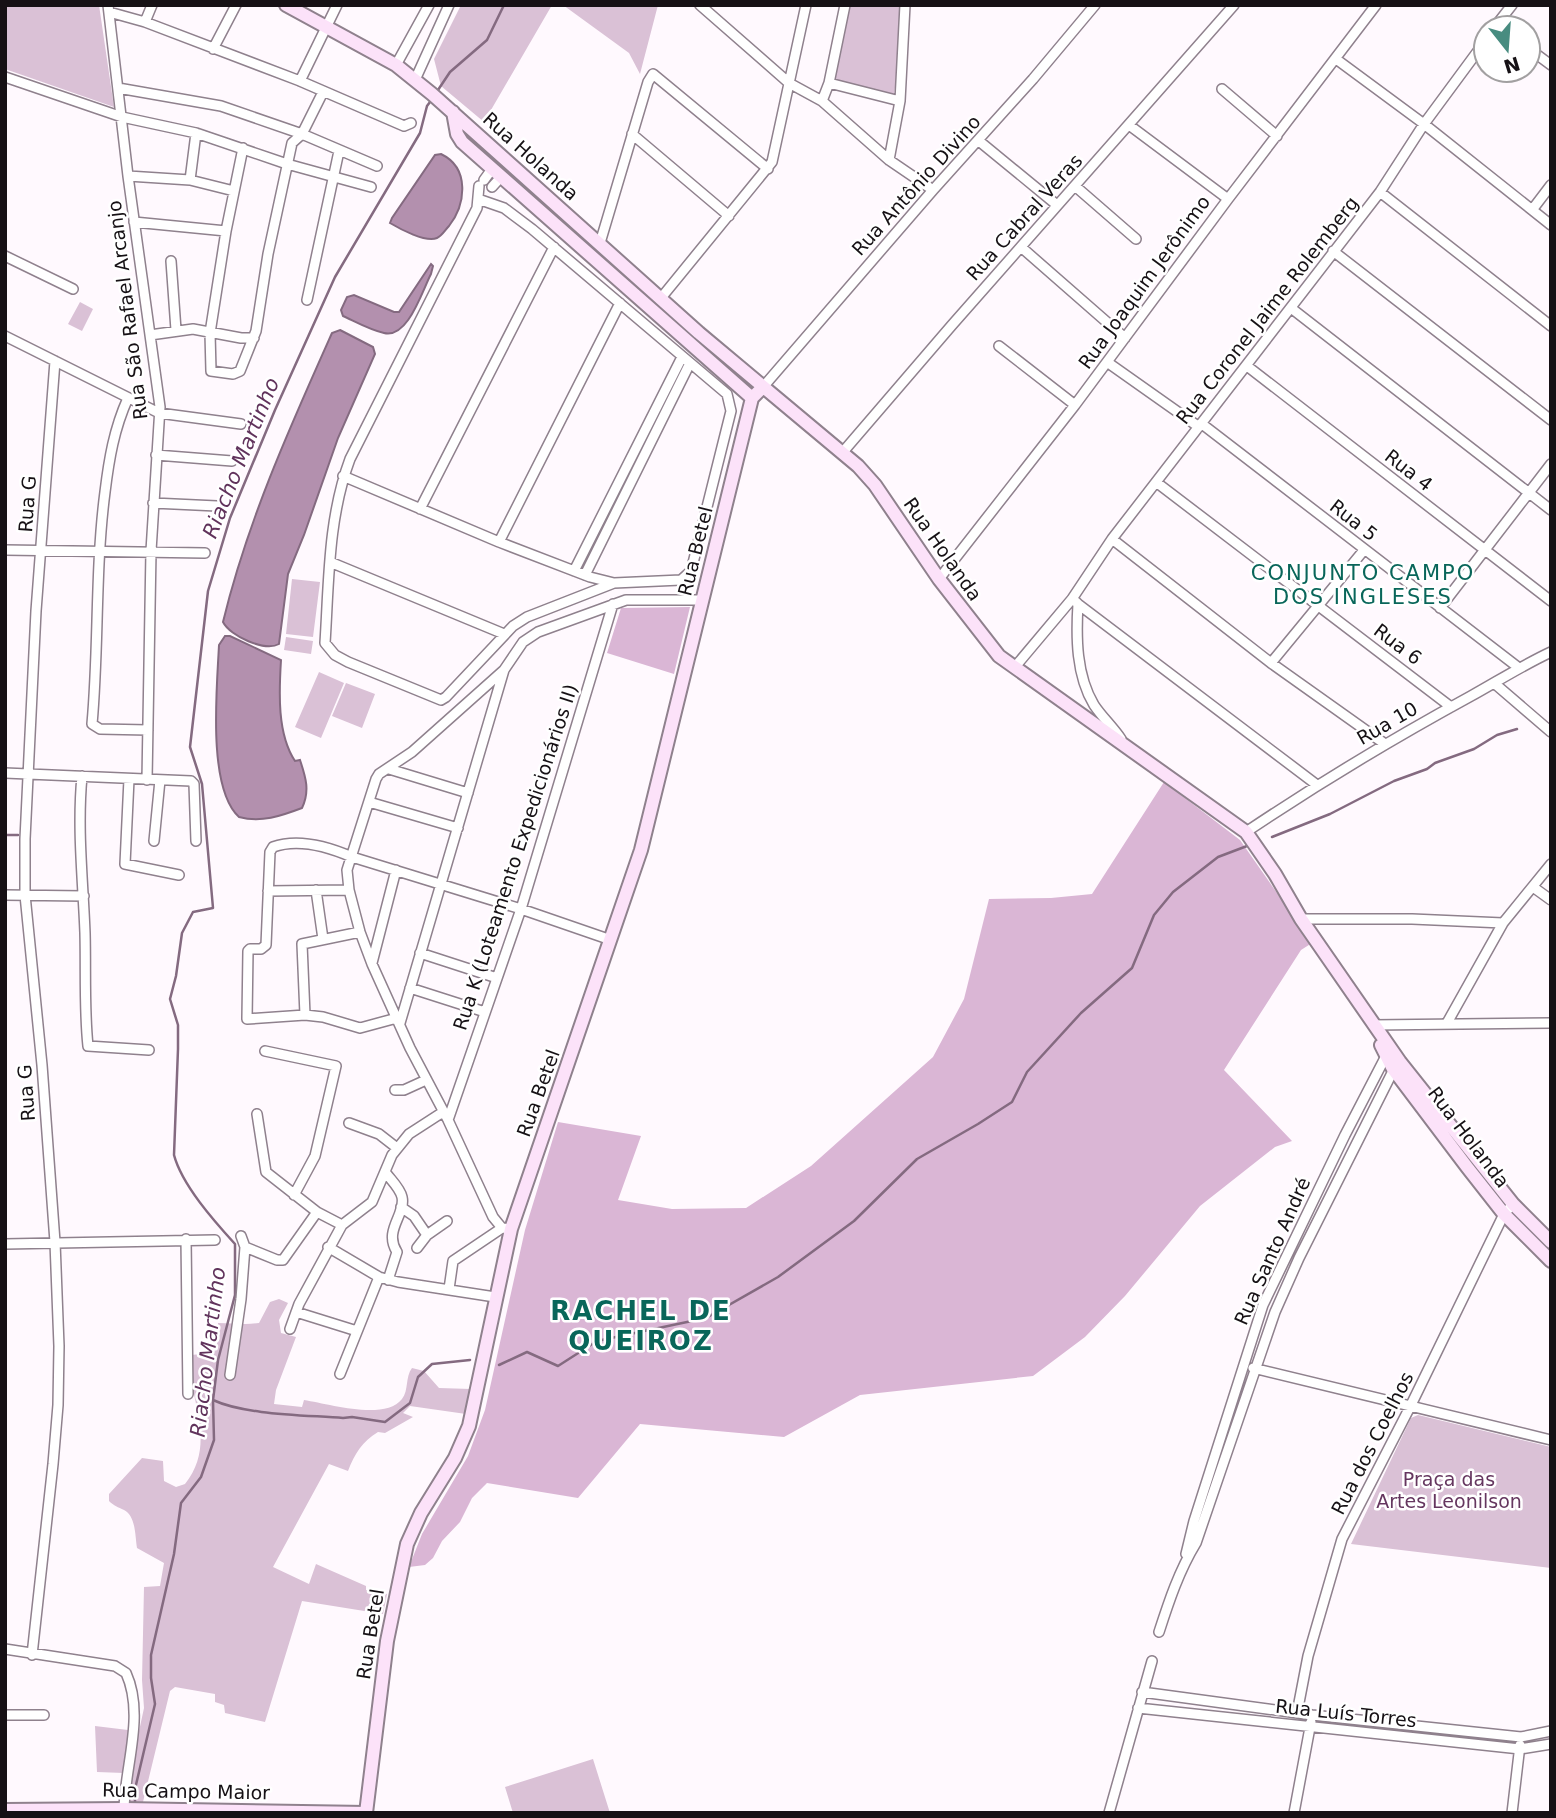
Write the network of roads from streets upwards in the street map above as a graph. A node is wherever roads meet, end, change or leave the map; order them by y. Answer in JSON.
{"nodes":[{"id":1,"x":152,"y":5,"type":"edge"},
{"id":2,"x":236,"y":5,"type":"edge"},
{"id":3,"x":286,"y":5,"type":"edge"},
{"id":4,"x":337,"y":5,"type":"edge"},
{"id":5,"x":429,"y":5,"type":"edge"},
{"id":6,"x":449,"y":5,"type":"edge"},
{"id":7,"x":700,"y":5,"type":"edge"},
{"id":8,"x":806,"y":5,"type":"edge"},
{"id":9,"x":845,"y":5,"type":"edge"},
{"id":10,"x":905,"y":5,"type":"edge"},
{"id":11,"x":1234,"y":5,"type":"edge"},
{"id":12,"x":1376,"y":5,"type":"edge"},
{"id":13,"x":1091,"y":7,"type":"edge"},
{"id":14,"x":109,"y":9,"type":"edge"},
{"id":15,"x":145,"y":22,"type":"junction"},
{"id":16,"x":325,"y":27,"type":"junction"},
{"id":17,"x":213,"y":49,"type":"junction"},
{"id":18,"x":1336,"y":59,"type":"junction"},
{"id":19,"x":1472,"y":59,"type":"edge"},
{"id":20,"x":396,"y":65,"type":"junction"},
{"id":21,"x":5,"y":77,"type":"edge"},
{"id":22,"x":415,"y":80,"type":"junction"},
{"id":23,"x":300,"y":81,"type":"junction"},
{"id":24,"x":789,"y":83,"type":"junction"},
{"id":25,"x":829,"y":83,"type":"junction"},
{"id":26,"x":118,"y":88,"type":"junction"},
{"id":27,"x":1222,"y":89,"type":"dead end"},
{"id":28,"x":323,"y":92,"type":"junction"},
{"id":29,"x":822,"y":101,"type":"junction"},
{"id":30,"x":900,"y":101,"type":"junction"},
{"id":31,"x":452,"y":112,"type":"junction"},
{"id":32,"x":122,"y":117,"type":"junction"},
{"id":33,"x":411,"y":124,"type":"dead end"},
{"id":34,"x":1424,"y":124,"type":"junction"},
{"id":35,"x":1129,"y":125,"type":"junction"},
{"id":36,"x":196,"y":133,"type":"junction"},
{"id":37,"x":302,"y":134,"type":"junction"},
{"id":38,"x":632,"y":134,"type":"junction"},
{"id":39,"x":1277,"y":136,"type":"junction"},
{"id":40,"x":979,"y":141,"type":"junction"},
{"id":41,"x":243,"y":148,"type":"junction"},
{"id":42,"x":339,"y":151,"type":"junction"},
{"id":43,"x":888,"y":160,"type":"junction"},
{"id":44,"x":286,"y":163,"type":"junction"},
{"id":45,"x":377,"y":166,"type":"dead end"},
{"id":46,"x":768,"y":169,"type":"junction"},
{"id":47,"x":128,"y":176,"type":"junction"},
{"id":48,"x":335,"y":176,"type":"junction"},
{"id":49,"x":190,"y":180,"type":"junction"},
{"id":50,"x":488,"y":184,"type":"junction"},
{"id":51,"x":1551,"y":185,"type":"edge"},
{"id":52,"x":1076,"y":186,"type":"junction"},
{"id":53,"x":371,"y":187,"type":"dead end"},
{"id":54,"x":933,"y":190,"type":"junction"},
{"id":55,"x":234,"y":191,"type":"junction"},
{"id":56,"x":1380,"y":192,"type":"junction"},
{"id":57,"x":1228,"y":199,"type":"junction"},
{"id":58,"x":1057,"y":205,"type":"junction"},
{"id":59,"x":1532,"y":210,"type":"junction"},
{"id":60,"x":729,"y":216,"type":"junction"},
{"id":61,"x":134,"y":222,"type":"junction"},
{"id":62,"x":1551,"y":225,"type":"edge"},
{"id":63,"x":226,"y":231,"type":"junction"},
{"id":64,"x":1136,"y":239,"type":"dead end"},
{"id":65,"x":600,"y":243,"type":"junction"},
{"id":66,"x":554,"y":247,"type":"junction"},
{"id":67,"x":1021,"y":247,"type":"junction"},
{"id":68,"x":1333,"y":251,"type":"junction"},
{"id":69,"x":5,"y":256,"type":"edge"},
{"id":70,"x":172,"y":261,"type":"dead end"},
{"id":71,"x":73,"y":289,"type":"dead end"},
{"id":72,"x":661,"y":298,"type":"junction"},
{"id":73,"x":307,"y":300,"type":"dead end"},
{"id":74,"x":620,"y":303,"type":"junction"},
{"id":75,"x":1291,"y":308,"type":"junction"},
{"id":76,"x":1551,"y":326,"type":"edge"},
{"id":77,"x":176,"y":330,"type":"junction"},
{"id":78,"x":209,"y":333,"type":"junction"},
{"id":79,"x":150,"y":335,"type":"junction"},
{"id":80,"x":5,"y":336,"type":"edge"},
{"id":81,"x":254,"y":338,"type":"junction"},
{"id":82,"x":1125,"y":338,"type":"junction"},
{"id":83,"x":999,"y":346,"type":"dead end"},
{"id":84,"x":682,"y":357,"type":"junction"},
{"id":85,"x":55,"y":361,"type":"junction"},
{"id":86,"x":1107,"y":362,"type":"junction"},
{"id":87,"x":690,"y":363,"type":"junction"},
{"id":88,"x":1247,"y":366,"type":"junction"},
{"id":89,"x":763,"y":387,"type":"junction"},
{"id":90,"x":128,"y":398,"type":"junction"},
{"id":91,"x":752,"y":398,"type":"junction"},
{"id":92,"x":1075,"y":405,"type":"junction"},
{"id":93,"x":159,"y":414,"type":"junction"},
{"id":94,"x":1551,"y":420,"type":"edge"},
{"id":95,"x":241,"y":424,"type":"dead end"},
{"id":96,"x":1200,"y":426,"type":"junction"},
{"id":97,"x":842,"y":453,"type":"junction"},
{"id":98,"x":156,"y":455,"type":"junction"},
{"id":99,"x":232,"y":461,"type":"dead end"},
{"id":100,"x":1551,"y":464,"type":"edge"},
{"id":101,"x":344,"y":476,"type":"junction"},
{"id":102,"x":1156,"y":482,"type":"junction"},
{"id":103,"x":1528,"y":492,"type":"junction"},
{"id":104,"x":153,"y":503,"type":"junction"},
{"id":105,"x":217,"y":506,"type":"dead end"},
{"id":106,"x":420,"y":509,"type":"junction"},
{"id":107,"x":1551,"y":510,"type":"edge"},
{"id":108,"x":1112,"y":539,"type":"junction"},
{"id":109,"x":499,"y":542,"type":"junction"},
{"id":110,"x":41,"y":549,"type":"junction"},
{"id":111,"x":5,"y":550,"type":"edge"},
{"id":112,"x":99,"y":550,"type":"junction"},
{"id":113,"x":1364,"y":550,"type":"junction"},
{"id":114,"x":1484,"y":550,"type":"junction"},
{"id":115,"x":151,"y":551,"type":"junction"},
{"id":116,"x":205,"y":553,"type":"dead end"},
{"id":117,"x":330,"y":562,"type":"junction"},
{"id":118,"x":574,"y":571,"type":"junction"},
{"id":119,"x":587,"y":576,"type":"junction"},
{"id":120,"x":939,"y":579,"type":"junction"},
{"id":121,"x":614,"y":583,"type":"junction"},
{"id":122,"x":582,"y":597,"type":"junction"},
{"id":123,"x":702,"y":600,"type":"junction"},
{"id":124,"x":1075,"y":601,"type":"junction"},
{"id":125,"x":1551,"y":601,"type":"edge"},
{"id":126,"x":613,"y":604,"type":"junction"},
{"id":127,"x":1319,"y":607,"type":"junction"},
{"id":128,"x":1440,"y":608,"type":"junction"},
{"id":129,"x":504,"y":634,"type":"junction"},
{"id":130,"x":1551,"y":652,"type":"edge"},
{"id":131,"x":1270,"y":663,"type":"junction"},
{"id":132,"x":1014,"y":668,"type":"junction"},
{"id":133,"x":1518,"y":668,"type":"junction"},
{"id":134,"x":504,"y":670,"type":"junction"},
{"id":135,"x":1494,"y":683,"type":"junction"},
{"id":136,"x":1451,"y":707,"type":"junction"},
{"id":137,"x":148,"y":730,"type":"junction"},
{"id":138,"x":1551,"y":732,"type":"edge"},
{"id":139,"x":1385,"y":744,"type":"junction"},
{"id":140,"x":1125,"y":746,"type":"junction"},
{"id":141,"x":389,"y":769,"type":"junction"},
{"id":142,"x":5,"y":773,"type":"edge"},
{"id":143,"x":27,"y":774,"type":"junction"},
{"id":144,"x":82,"y":776,"type":"junction"},
{"id":145,"x":129,"y":779,"type":"junction"},
{"id":146,"x":147,"y":780,"type":"junction"},
{"id":147,"x":160,"y":780,"type":"junction"},
{"id":148,"x":1317,"y":785,"type":"junction"},
{"id":149,"x":468,"y":793,"type":"junction"},
{"id":150,"x":369,"y":802,"type":"junction"},
{"id":151,"x":458,"y":828,"type":"junction"},
{"id":152,"x":1246,"y":832,"type":"junction"},
{"id":153,"x":154,"y":841,"type":"dead end"},
{"id":154,"x":196,"y":841,"type":"dead end"},
{"id":155,"x":352,"y":857,"type":"junction"},
{"id":156,"x":1551,"y":864,"type":"edge"},
{"id":157,"x":396,"y":870,"type":"junction"},
{"id":158,"x":179,"y":875,"type":"dead end"},
{"id":159,"x":441,"y":884,"type":"junction"},
{"id":160,"x":1533,"y":887,"type":"junction"},
{"id":161,"x":316,"y":890,"type":"junction"},
{"id":162,"x":349,"y":890,"type":"junction"},
{"id":163,"x":268,"y":891,"type":"junction"},
{"id":164,"x":5,"y":895,"type":"edge"},
{"id":165,"x":25,"y":895,"type":"junction"},
{"id":166,"x":84,"y":896,"type":"junction"},
{"id":167,"x":1551,"y":900,"type":"edge"},
{"id":168,"x":521,"y":909,"type":"junction"},
{"id":169,"x":1301,"y":919,"type":"junction"},
{"id":170,"x":1503,"y":923,"type":"junction"},
{"id":171,"x":360,"y":932,"type":"junction"},
{"id":172,"x":323,"y":939,"type":"junction"},
{"id":173,"x":611,"y":940,"type":"junction"},
{"id":174,"x":420,"y":953,"type":"junction"},
{"id":175,"x":372,"y":964,"type":"junction"},
{"id":176,"x":497,"y":978,"type":"junction"},
{"id":177,"x":410,"y":988,"type":"junction"},
{"id":178,"x":485,"y":1012,"type":"junction"},
{"id":179,"x":305,"y":1015,"type":"junction"},
{"id":180,"x":398,"y":1021,"type":"junction"},
{"id":181,"x":1447,"y":1023,"type":"junction"},
{"id":182,"x":1551,"y":1023,"type":"edge"},
{"id":183,"x":1374,"y":1025,"type":"junction"},
{"id":184,"x":149,"y":1049,"type":"dead end"},
{"id":185,"x":265,"y":1051,"type":"dead end"},
{"id":186,"x":1388,"y":1052,"type":"junction"},
{"id":187,"x":1397,"y":1065,"type":"junction"},
{"id":188,"x":426,"y":1080,"type":"junction"},
{"id":189,"x":395,"y":1090,"type":"dead end"},
{"id":190,"x":257,"y":1114,"type":"dead end"},
{"id":191,"x":445,"y":1116,"type":"junction"},
{"id":192,"x":349,"y":1123,"type":"dead end"},
{"id":193,"x":397,"y":1148,"type":"junction"},
{"id":194,"x":386,"y":1173,"type":"junction"},
{"id":195,"x":294,"y":1195,"type":"junction"},
{"id":196,"x":1513,"y":1203,"type":"junction"},
{"id":197,"x":401,"y":1207,"type":"junction"},
{"id":198,"x":317,"y":1212,"type":"junction"},
{"id":199,"x":1504,"y":1214,"type":"junction"},
{"id":200,"x":447,"y":1221,"type":"dead end"},
{"id":201,"x":342,"y":1225,"type":"junction"},
{"id":202,"x":506,"y":1228,"type":"junction"},
{"id":203,"x":427,"y":1235,"type":"junction"},
{"id":204,"x":241,"y":1236,"type":"dead end"},
{"id":205,"x":186,"y":1239,"type":"junction"},
{"id":206,"x":215,"y":1240,"type":"dead end"},
{"id":207,"x":55,"y":1242,"type":"junction"},
{"id":208,"x":1551,"y":1242,"type":"edge"},
{"id":209,"x":5,"y":1244,"type":"edge"},
{"id":210,"x":244,"y":1247,"type":"junction"},
{"id":211,"x":328,"y":1247,"type":"junction"},
{"id":212,"x":417,"y":1248,"type":"dead end"},
{"id":213,"x":1551,"y":1261,"type":"edge"},
{"id":214,"x":383,"y":1278,"type":"junction"},
{"id":215,"x":449,"y":1289,"type":"junction"},
{"id":216,"x":495,"y":1297,"type":"junction"},
{"id":217,"x":296,"y":1312,"type":"junction"},
{"id":218,"x":290,"y":1329,"type":"dead end"},
{"id":219,"x":357,"y":1331,"type":"junction"},
{"id":220,"x":1243,"y":1365,"type":"junction"},
{"id":221,"x":1256,"y":1369,"type":"junction"},
{"id":222,"x":340,"y":1374,"type":"dead end"},
{"id":223,"x":230,"y":1376,"type":"dead end"},
{"id":224,"x":188,"y":1394,"type":"dead end"},
{"id":225,"x":1411,"y":1405,"type":"junction"},
{"id":226,"x":1551,"y":1440,"type":"edge"},
{"id":227,"x":1185,"y":1559,"type":"junction"},
{"id":228,"x":1159,"y":1632,"type":"dead end"},
{"id":229,"x":5,"y":1649,"type":"edge"},
{"id":230,"x":32,"y":1655,"type":"junction"},
{"id":231,"x":1152,"y":1661,"type":"dead end"},
{"id":232,"x":1142,"y":1692,"type":"junction"},
{"id":233,"x":1138,"y":1708,"type":"junction"},
{"id":234,"x":1297,"y":1713,"type":"junction"},
{"id":235,"x":5,"y":1715,"type":"edge"},
{"id":236,"x":44,"y":1715,"type":"dead end"},
{"id":237,"x":1312,"y":1715,"type":"junction"},
{"id":238,"x":1311,"y":1726,"type":"junction"},
{"id":239,"x":1551,"y":1731,"type":"edge"},
{"id":240,"x":1521,"y":1737,"type":"junction"},
{"id":241,"x":1551,"y":1744,"type":"edge"},
{"id":242,"x":1520,"y":1749,"type":"junction"},
{"id":243,"x":124,"y":1809,"type":"junction"},
{"id":244,"x":5,"y":1810,"type":"edge"},
{"id":245,"x":189,"y":1812,"type":"edge"},
{"id":246,"x":366,"y":1813,"type":"edge"},
{"id":247,"x":1109,"y":1813,"type":"edge"},
{"id":248,"x":1294,"y":1813,"type":"edge"},
{"id":249,"x":1512,"y":1813,"type":"edge"}],
"edges":[{"from":1,"to":15,"type":"street"},
{"from":2,"to":17,"type":"street"},
{"from":3,"to":16,"type":"street","name":"Rua Holanda"},
{"from":4,"to":16,"type":"street"},
{"from":5,"to":20,"type":"street"},
{"from":6,"to":22,"type":"street"},
{"from":7,"to":24,"type":"street"},
{"from":8,"to":24,"type":"street"},
{"from":9,"to":25,"type":"street"},
{"from":10,"to":30,"type":"street"},
{"from":11,"to":35,"type":"street","name":"Rua Cabral Veras"},
{"from":12,"to":18,"type":"street","name":"Rua Joaquim Jerônimo"},
{"from":13,"to":40,"type":"street","name":"Rua Antônio Divino"},
{"from":14,"to":15,"type":"street"},
{"from":14,"to":26,"type":"street","name":"Rua São Rafael Arcanjo"},
{"from":15,"to":17,"type":"street"},
{"from":16,"to":20,"type":"street","name":"Rua Holanda"},
{"from":16,"to":23,"type":"street"},
{"from":17,"to":23,"type":"street"},
{"from":18,"to":34,"type":"street"},
{"from":18,"to":39,"type":"street","name":"Rua Joaquim Jerônimo"},
{"from":19,"to":34,"type":"street","name":"Rua Coronel Jaime Rolemberg"},
{"from":20,"to":22,"type":"street","name":"Rua Holanda"},
{"from":21,"to":32,"type":"street"},
{"from":22,"to":31,"type":"street","name":"Rua Holanda"},
{"from":23,"to":28,"type":"street"},
{"from":24,"to":29,"type":"street"},
{"from":24,"to":46,"type":"street"},
{"from":25,"to":29,"type":"street"},
{"from":25,"to":30,"type":"street"},
{"from":26,"to":32,"type":"street","name":"Rua São Rafael Arcanjo"},
{"from":26,"to":37,"type":"street"},
{"from":27,"to":39,"type":"street"},
{"from":28,"to":33,"type":"street"},
{"from":28,"to":37,"type":"street"},
{"from":29,"to":43,"type":"street"},
{"from":30,"to":43,"type":"street"},
{"from":31,"to":50,"type":"street","name":"Rua Holanda"},
{"from":31,"to":65,"type":"street","name":"Rua Holanda"},
{"from":32,"to":36,"type":"street"},
{"from":32,"to":47,"type":"street","name":"Rua São Rafael Arcanjo"},
{"from":34,"to":56,"type":"street","name":"Rua Coronel Jaime Rolemberg"},
{"from":34,"to":59,"type":"street"},
{"from":35,"to":52,"type":"street","name":"Rua Cabral Veras"},
{"from":35,"to":57,"type":"street"},
{"from":36,"to":41,"type":"street"},
{"from":36,"to":49,"type":"street"},
{"from":37,"to":42,"type":"street"},
{"from":37,"to":44,"type":"street"},
{"from":38,"to":46,"type":"street"},
{"from":38,"to":60,"type":"street"},
{"from":38,"to":65,"type":"street"},
{"from":39,"to":57,"type":"street","name":"Rua Joaquim Jerônimo"},
{"from":40,"to":54,"type":"street","name":"Rua Antônio Divino"},
{"from":40,"to":58,"type":"street"},
{"from":41,"to":44,"type":"street"},
{"from":41,"to":55,"type":"street"},
{"from":42,"to":45,"type":"street"},
{"from":42,"to":48,"type":"street"},
{"from":43,"to":54,"type":"street"},
{"from":44,"to":48,"type":"street"},
{"from":44,"to":81,"type":"street"},
{"from":46,"to":60,"type":"street"},
{"from":47,"to":49,"type":"street"},
{"from":47,"to":61,"type":"street","name":"Rua São Rafael Arcanjo"},
{"from":48,"to":53,"type":"street"},
{"from":48,"to":73,"type":"street"},
{"from":49,"to":55,"type":"street"},
{"from":50,"to":66,"type":"street","name":"Rua Holanda"},
{"from":50,"to":91,"type":"street","name":"Rua Holanda"},
{"from":50,"to":101,"type":"street"},
{"from":51,"to":59,"type":"street"},
{"from":52,"to":58,"type":"street","name":"Rua Cabral Veras"},
{"from":52,"to":64,"type":"street"},
{"from":54,"to":89,"type":"street","name":"Rua Antônio Divino"},
{"from":55,"to":63,"type":"street"},
{"from":56,"to":68,"type":"street","name":"Rua Coronel Jaime Rolemberg"},
{"from":56,"to":76,"type":"street"},
{"from":57,"to":82,"type":"street","name":"Rua Joaquim Jerônimo"},
{"from":58,"to":67,"type":"street","name":"Rua Cabral Veras"},
{"from":59,"to":62,"type":"street"},
{"from":60,"to":72,"type":"street"},
{"from":61,"to":63,"type":"street"},
{"from":61,"to":79,"type":"street","name":"Rua São Rafael Arcanjo"},
{"from":63,"to":78,"type":"street"},
{"from":65,"to":72,"type":"street","name":"Rua Holanda"},
{"from":66,"to":74,"type":"street","name":"Rua Holanda"},
{"from":66,"to":106,"type":"street"},
{"from":67,"to":82,"type":"street"},
{"from":67,"to":97,"type":"street","name":"Rua Cabral Veras"},
{"from":68,"to":75,"type":"street","name":"Rua Coronel Jaime Rolemberg"},
{"from":68,"to":94,"type":"street"},
{"from":69,"to":71,"type":"street"},
{"from":70,"to":77,"type":"street"},
{"from":72,"to":89,"type":"street","name":"Rua Holanda"},
{"from":74,"to":84,"type":"street","name":"Rua Holanda"},
{"from":74,"to":109,"type":"street"},
{"from":75,"to":88,"type":"street","name":"Rua Coronel Jaime Rolemberg"},
{"from":75,"to":103,"type":"street"},
{"from":77,"to":78,"type":"street"},
{"from":77,"to":79,"type":"street"},
{"from":78,"to":81,"type":"street"},
{"from":78,"to":81,"type":"street"},
{"from":79,"to":93,"type":"street","name":"Rua São Rafael Arcanjo"},
{"from":80,"to":85,"type":"street"},
{"from":82,"to":86,"type":"street","name":"Rua Joaquim Jerônimo"},
{"from":83,"to":92,"type":"street"},
{"from":84,"to":87,"type":"street","name":"Rua Holanda"},
{"from":84,"to":118,"type":"street"},
{"from":85,"to":90,"type":"street"},
{"from":85,"to":110,"type":"street","name":"Rua G"},
{"from":86,"to":92,"type":"street","name":"Rua Joaquim Jerônimo"},
{"from":86,"to":96,"type":"street","name":"Rua 5"},
{"from":87,"to":119,"type":"street"},
{"from":87,"to":121,"type":"street","name":"Rua Holanda"},
{"from":88,"to":96,"type":"street","name":"Rua Coronel Jaime Rolemberg"},
{"from":88,"to":114,"type":"street","name":"Rua 4"},
{"from":89,"to":91,"type":"street"},
{"from":89,"to":97,"type":"street","name":"Rua Holanda"},
{"from":90,"to":93,"type":"street"},
{"from":90,"to":112,"type":"street"},
{"from":91,"to":123,"type":"street","name":"Rua Betel"},
{"from":92,"to":120,"type":"street","name":"Rua Joaquim Jerônimo"},
{"from":93,"to":95,"type":"street"},
{"from":93,"to":98,"type":"street","name":"Rua São Rafael Arcanjo"},
{"from":96,"to":102,"type":"street","name":"Rua Coronel Jaime Rolemberg"},
{"from":96,"to":113,"type":"street","name":"Rua 5"},
{"from":97,"to":120,"type":"street","name":"Rua Holanda"},
{"from":98,"to":99,"type":"street"},
{"from":98,"to":104,"type":"street","name":"Rua São Rafael Arcanjo"},
{"from":100,"to":103,"type":"street"},
{"from":101,"to":106,"type":"street"},
{"from":101,"to":117,"type":"street"},
{"from":102,"to":108,"type":"street","name":"Rua Coronel Jaime Rolemberg"},
{"from":102,"to":127,"type":"street","name":"Rua 6"},
{"from":103,"to":107,"type":"street"},
{"from":103,"to":114,"type":"street"},
{"from":104,"to":105,"type":"street"},
{"from":104,"to":115,"type":"street","name":"Rua São Rafael Arcanjo"},
{"from":106,"to":109,"type":"street"},
{"from":108,"to":124,"type":"street","name":"Rua Coronel Jaime Rolemberg"},
{"from":108,"to":131,"type":"street"},
{"from":109,"to":118,"type":"street"},
{"from":110,"to":111,"type":"street"},
{"from":110,"to":112,"type":"street"},
{"from":110,"to":143,"type":"street","name":"Rua G"},
{"from":112,"to":115,"type":"street"},
{"from":112,"to":137,"type":"street"},
{"from":113,"to":127,"type":"street"},
{"from":113,"to":128,"type":"street","name":"Rua 5"},
{"from":114,"to":125,"type":"street","name":"Rua 4"},
{"from":114,"to":128,"type":"street"},
{"from":115,"to":116,"type":"street"},
{"from":115,"to":137,"type":"street","name":"Rua São Rafael Arcanjo"},
{"from":117,"to":129,"type":"street"},
{"from":117,"to":129,"type":"street"},
{"from":118,"to":119,"type":"street"},
{"from":119,"to":121,"type":"street"},
{"from":119,"to":122,"type":"street"},
{"from":120,"to":132,"type":"street","name":"Rua Holanda"},
{"from":121,"to":122,"type":"street"},
{"from":122,"to":129,"type":"street"},
{"from":123,"to":126,"type":"street"},
{"from":123,"to":173,"type":"street","name":"Rua Betel"},
{"from":124,"to":132,"type":"street","name":"Rua Coronel Jaime Rolemberg"},
{"from":124,"to":140,"type":"street"},
{"from":124,"to":148,"type":"street"},
{"from":126,"to":134,"type":"street"},
{"from":126,"to":168,"type":"street","name":"Rua K (Loteamento Expedicionários II)"},
{"from":127,"to":131,"type":"street"},
{"from":127,"to":136,"type":"street","name":"Rua 6"},
{"from":128,"to":133,"type":"street","name":"Rua 5"},
{"from":130,"to":133,"type":"street","name":"Rua 10"},
{"from":131,"to":139,"type":"street"},
{"from":132,"to":140,"type":"street","name":"Rua Holanda"},
{"from":133,"to":135,"type":"street","name":"Rua 10"},
{"from":134,"to":141,"type":"street"},
{"from":134,"to":149,"type":"street"},
{"from":135,"to":136,"type":"street","name":"Rua 10"},
{"from":135,"to":138,"type":"street"},
{"from":136,"to":139,"type":"street","name":"Rua 10"},
{"from":137,"to":146,"type":"street","name":"Rua São Rafael Arcanjo"},
{"from":139,"to":148,"type":"street","name":"Rua 10"},
{"from":140,"to":152,"type":"street","name":"Rua Holanda"},
{"from":141,"to":149,"type":"street"},
{"from":141,"to":150,"type":"street"},
{"from":142,"to":143,"type":"street"},
{"from":143,"to":144,"type":"street"},
{"from":143,"to":165,"type":"street","name":"Rua G"},
{"from":144,"to":145,"type":"street"},
{"from":144,"to":166,"type":"street"},
{"from":145,"to":146,"type":"street"},
{"from":145,"to":158,"type":"street"},
{"from":146,"to":147,"type":"street"},
{"from":147,"to":153,"type":"street"},
{"from":147,"to":154,"type":"street"},
{"from":148,"to":152,"type":"street","name":"Rua 10"},
{"from":149,"to":151,"type":"street"},
{"from":150,"to":151,"type":"street"},
{"from":150,"to":155,"type":"street"},
{"from":151,"to":159,"type":"street"},
{"from":152,"to":169,"type":"street","name":"Rua Holanda"},
{"from":155,"to":157,"type":"street"},
{"from":155,"to":162,"type":"street"},
{"from":155,"to":163,"type":"street"},
{"from":156,"to":160,"type":"street"},
{"from":157,"to":159,"type":"street"},
{"from":157,"to":175,"type":"street"},
{"from":159,"to":168,"type":"street"},
{"from":159,"to":174,"type":"street"},
{"from":160,"to":167,"type":"street"},
{"from":160,"to":170,"type":"street"},
{"from":161,"to":162,"type":"street"},
{"from":161,"to":163,"type":"street"},
{"from":161,"to":172,"type":"street"},
{"from":162,"to":171,"type":"street"},
{"from":163,"to":179,"type":"street"},
{"from":164,"to":165,"type":"street"},
{"from":165,"to":166,"type":"street"},
{"from":165,"to":207,"type":"street","name":"Rua G"},
{"from":166,"to":184,"type":"street"},
{"from":168,"to":173,"type":"street"},
{"from":168,"to":176,"type":"street","name":"Rua K (Loteamento Expedicionários II)"},
{"from":169,"to":170,"type":"street"},
{"from":169,"to":183,"type":"street","name":"Rua Holanda"},
{"from":170,"to":181,"type":"street"},
{"from":171,"to":172,"type":"street"},
{"from":171,"to":175,"type":"street"},
{"from":172,"to":179,"type":"street"},
{"from":173,"to":202,"type":"street","name":"Rua Betel"},
{"from":174,"to":176,"type":"street"},
{"from":174,"to":177,"type":"street"},
{"from":175,"to":180,"type":"street"},
{"from":176,"to":178,"type":"street","name":"Rua K (Loteamento Expedicionários II)"},
{"from":177,"to":178,"type":"street"},
{"from":177,"to":180,"type":"street"},
{"from":178,"to":191,"type":"street","name":"Rua K (Loteamento Expedicionários II)"},
{"from":179,"to":180,"type":"street"},
{"from":180,"to":188,"type":"street"},
{"from":181,"to":182,"type":"street"},
{"from":181,"to":183,"type":"street"},
{"from":183,"to":186,"type":"street","name":"Rua Holanda"},
{"from":185,"to":195,"type":"street"},
{"from":186,"to":187,"type":"street","name":"Rua Holanda"},
{"from":186,"to":220,"type":"street","name":"Rua Santo André"},
{"from":187,"to":196,"type":"street","name":"Rua Holanda"},
{"from":187,"to":199,"type":"street","name":"Rua Holanda"},
{"from":187,"to":221,"type":"street","name":"Rua Santo André"},
{"from":188,"to":189,"type":"street"},
{"from":188,"to":191,"type":"street"},
{"from":190,"to":195,"type":"street"},
{"from":191,"to":193,"type":"street"},
{"from":191,"to":202,"type":"street"},
{"from":192,"to":193,"type":"street"},
{"from":193,"to":194,"type":"street"},
{"from":194,"to":197,"type":"street"},
{"from":194,"to":201,"type":"street"},
{"from":195,"to":198,"type":"street"},
{"from":196,"to":199,"type":"street","name":"Rua dos Coelhos"},
{"from":196,"to":208,"type":"street","name":"Rua Holanda"},
{"from":197,"to":203,"type":"street"},
{"from":197,"to":214,"type":"street"},
{"from":198,"to":201,"type":"street"},
{"from":198,"to":210,"type":"street"},
{"from":199,"to":213,"type":"street","name":"Rua Holanda"},
{"from":199,"to":225,"type":"street","name":"Rua dos Coelhos"},
{"from":200,"to":203,"type":"street"},
{"from":201,"to":211,"type":"street"},
{"from":202,"to":215,"type":"street"},
{"from":202,"to":216,"type":"street","name":"Rua Betel"},
{"from":203,"to":212,"type":"street"},
{"from":204,"to":210,"type":"street"},
{"from":205,"to":206,"type":"street"},
{"from":205,"to":207,"type":"street"},
{"from":205,"to":224,"type":"street"},
{"from":207,"to":209,"type":"street"},
{"from":207,"to":230,"type":"street","name":"Rua G"},
{"from":210,"to":223,"type":"street"},
{"from":211,"to":214,"type":"street"},
{"from":211,"to":217,"type":"street"},
{"from":214,"to":215,"type":"street"},
{"from":214,"to":219,"type":"street"},
{"from":215,"to":216,"type":"street"},
{"from":216,"to":246,"type":"street","name":"Rua Betel"},
{"from":217,"to":218,"type":"street"},
{"from":217,"to":219,"type":"street"},
{"from":219,"to":222,"type":"street"},
{"from":220,"to":221,"type":"street"},
{"from":220,"to":227,"type":"street","name":"Rua Santo André"},
{"from":221,"to":225,"type":"street"},
{"from":221,"to":227,"type":"street","name":"Rua Santo André"},
{"from":225,"to":226,"type":"street"},
{"from":225,"to":234,"type":"street","name":"Rua dos Coelhos"},
{"from":227,"to":228,"type":"street","name":"Rua Santo André"},
{"from":229,"to":230,"type":"street"},
{"from":230,"to":243,"type":"street"},
{"from":231,"to":232,"type":"street"},
{"from":232,"to":233,"type":"street"},
{"from":232,"to":234,"type":"street","name":"Rua Luís Torres"},
{"from":233,"to":238,"type":"street","name":"Rua Luís Torres"},
{"from":233,"to":247,"type":"street"},
{"from":234,"to":237,"type":"street","name":"Rua Luís Torres"},
{"from":235,"to":236,"type":"street"},
{"from":237,"to":238,"type":"street"},
{"from":237,"to":240,"type":"street","name":"Rua Luís Torres"},
{"from":238,"to":242,"type":"street","name":"Rua Luís Torres"},
{"from":238,"to":248,"type":"street"},
{"from":239,"to":240,"type":"street","name":"Rua Luís Torres"},
{"from":240,"to":242,"type":"street"},
{"from":241,"to":242,"type":"street","name":"Rua Luís Torres"},
{"from":242,"to":249,"type":"street"},
{"from":243,"to":244,"type":"street","name":"Rua Campo Maior"},
{"from":243,"to":245,"type":"street","name":"Rua Campo Maior"},
{"from":245,"to":246,"type":"street","name":"Rua Campo Maior"}]}
